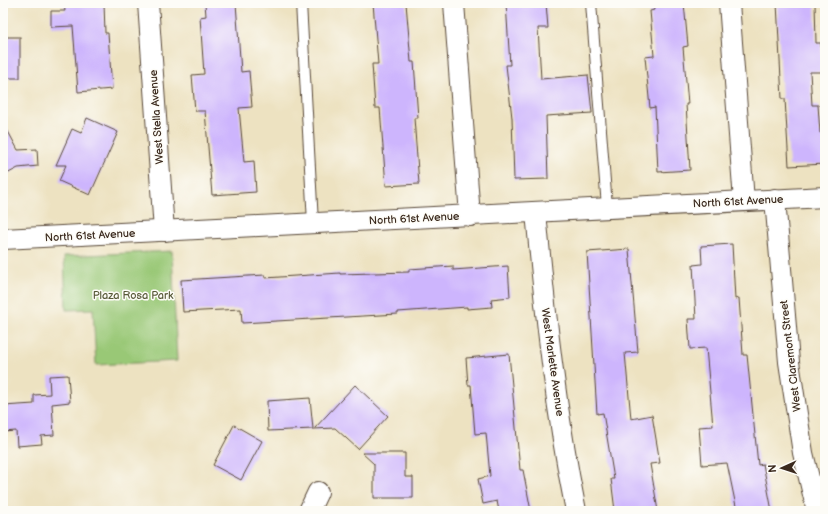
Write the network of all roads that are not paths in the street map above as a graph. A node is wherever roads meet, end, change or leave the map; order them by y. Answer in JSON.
{"nodes":[{"id":1,"x":148,"y":3,"type":"edge"},
{"id":2,"x":301,"y":3,"type":"edge"},
{"id":3,"x":454,"y":3,"type":"edge"},
{"id":4,"x":591,"y":3,"type":"edge"},
{"id":5,"x":730,"y":3,"type":"edge"},
{"id":6,"x":825,"y":198,"type":"edge"},
{"id":7,"x":774,"y":199,"type":"junction"},
{"id":8,"x":744,"y":201,"type":"junction"},
{"id":9,"x":607,"y":207,"type":"junction"},
{"id":10,"x":536,"y":212,"type":"junction"},
{"id":11,"x":470,"y":216,"type":"junction"},
{"id":12,"x":313,"y":223,"type":"junction"},
{"id":13,"x":164,"y":232,"type":"junction"},
{"id":14,"x":3,"y":239,"type":"edge"},
{"id":15,"x":318,"y":492,"type":"dead end"},
{"id":16,"x":309,"y":511,"type":"edge"},
{"id":17,"x":576,"y":511,"type":"edge"},
{"id":18,"x":817,"y":511,"type":"edge"}],
"edges":[{"from":1,"to":13,"type":"street","name":"West Stella Avenue"},
{"from":2,"to":12,"type":"lane"},
{"from":3,"to":11,"type":"street"},
{"from":4,"to":9,"type":"lane"},
{"from":5,"to":8,"type":"street"},
{"from":6,"to":7,"type":"street","name":"North 61st Avenue"},
{"from":7,"to":8,"type":"street","name":"North 61st Avenue"},
{"from":7,"to":18,"type":"street","name":"West Claremont Street"},
{"from":8,"to":9,"type":"street","name":"North 61st Avenue"},
{"from":9,"to":10,"type":"street","name":"North 61st Avenue"},
{"from":10,"to":11,"type":"street","name":"North 61st Avenue"},
{"from":10,"to":17,"type":"street","name":"West Marlette Avenue"},
{"from":11,"to":12,"type":"street","name":"North 61st Avenue"},
{"from":12,"to":13,"type":"street","name":"North 61st Avenue"},
{"from":13,"to":14,"type":"street","name":"North 61st Avenue"},
{"from":15,"to":16,"type":"street"}]}
